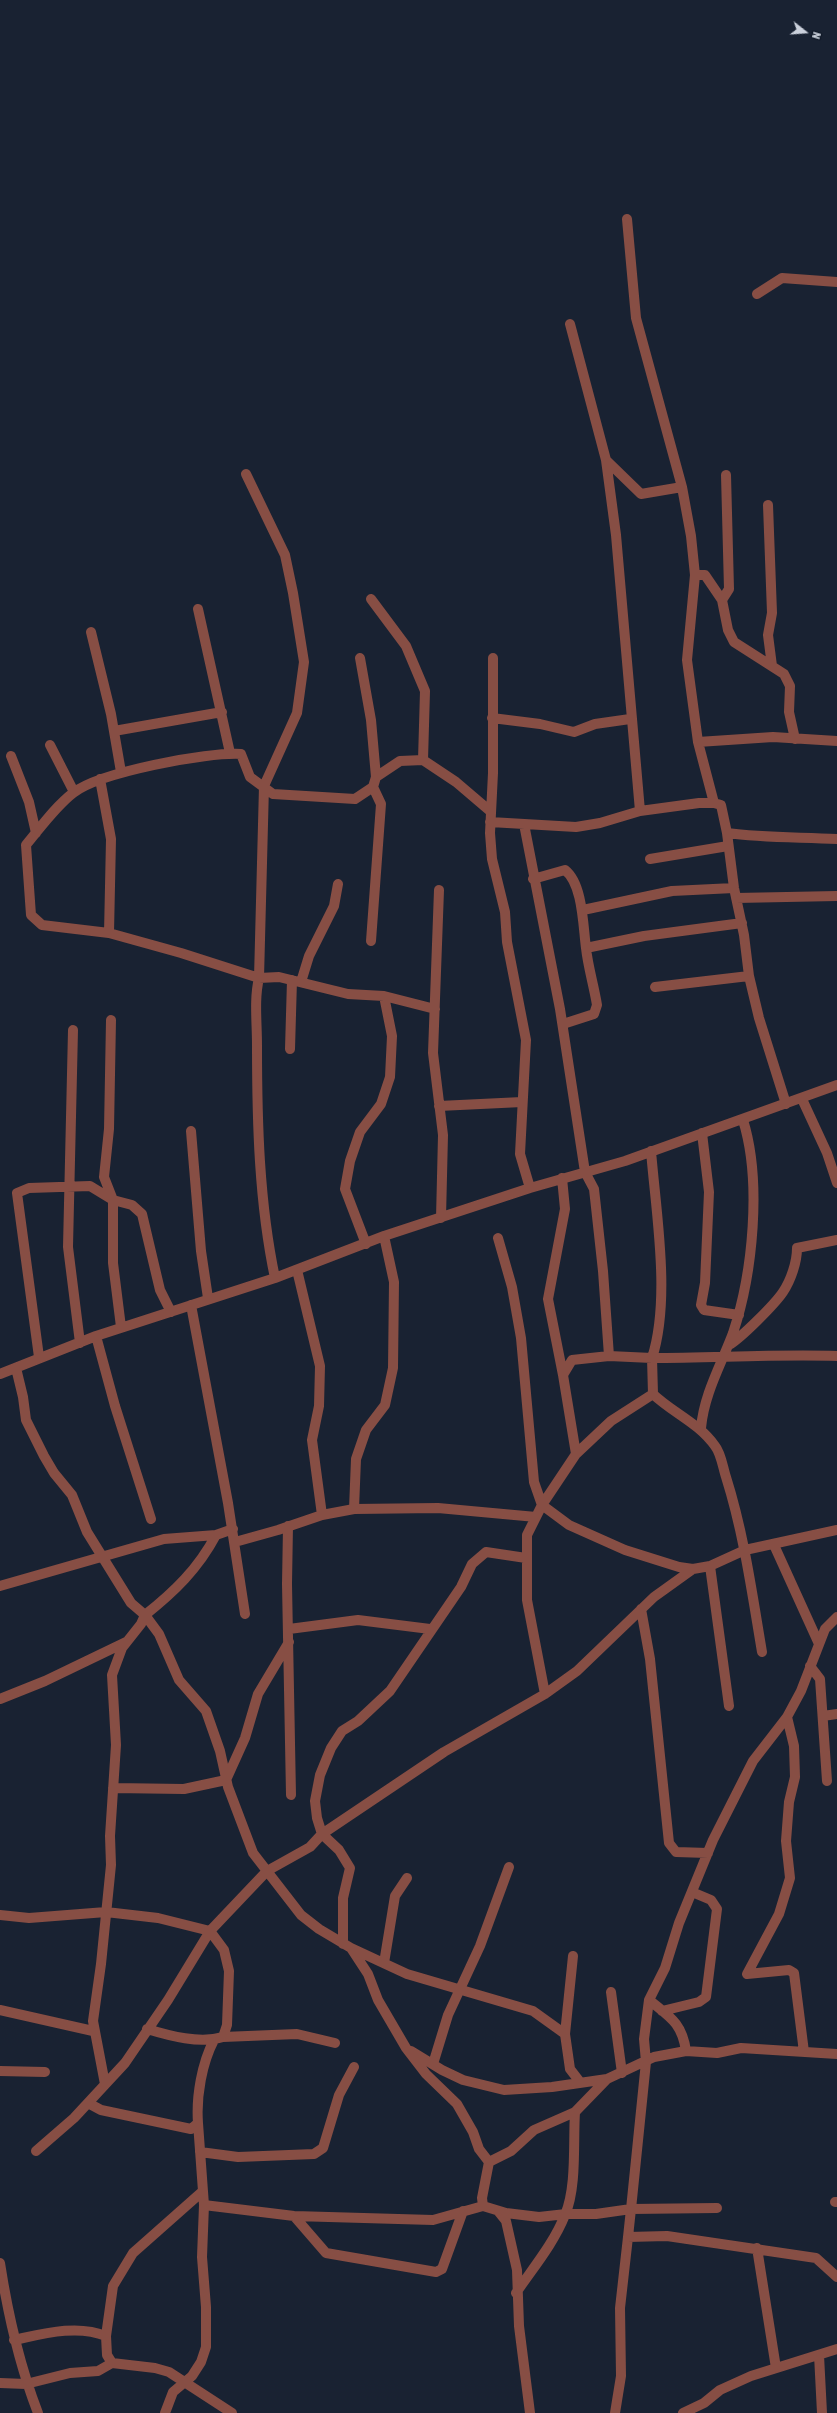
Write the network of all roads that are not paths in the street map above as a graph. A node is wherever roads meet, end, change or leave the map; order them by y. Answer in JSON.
{"nodes":[{"id":1,"x":627,"y":219,"type":"dead end"},
{"id":2,"x":837,"y":282,"type":"edge"},
{"id":3,"x":757,"y":294,"type":"dead end"},
{"id":4,"x":570,"y":324,"type":"dead end"},
{"id":5,"x":606,"y":460,"type":"junction"},
{"id":6,"x":246,"y":474,"type":"dead end"},
{"id":7,"x":726,"y":475,"type":"dead end"},
{"id":8,"x":682,"y":487,"type":"junction"},
{"id":9,"x":768,"y":505,"type":"dead end"},
{"id":10,"x":695,"y":575,"type":"junction"},
{"id":11,"x":370,"y":599,"type":"dead end"},
{"id":12,"x":722,"y":600,"type":"junction"},
{"id":13,"x":198,"y":609,"type":"dead end"},
{"id":14,"x":91,"y":632,"type":"dead end"},
{"id":15,"x":360,"y":658,"type":"dead end"},
{"id":16,"x":493,"y":658,"type":"dead end"},
{"id":17,"x":772,"y":666,"type":"junction"},
{"id":18,"x":222,"y":712,"type":"junction"},
{"id":19,"x":492,"y":718,"type":"junction"},
{"id":20,"x":630,"y":719,"type":"junction"},
{"id":21,"x":114,"y":731,"type":"junction"},
{"id":22,"x":795,"y":739,"type":"junction"},
{"id":23,"x":837,"y":740,"type":"edge"},
{"id":24,"x":698,"y":742,"type":"junction"},
{"id":25,"x":50,"y":745,"type":"dead end"},
{"id":26,"x":837,"y":745,"type":"edge"},
{"id":27,"x":230,"y":753,"type":"junction"},
{"id":28,"x":11,"y":756,"type":"dead end"},
{"id":29,"x":423,"y":760,"type":"junction"},
{"id":30,"x":121,"y":772,"type":"junction"},
{"id":31,"x":100,"y":779,"type":"junction"},
{"id":32,"x":374,"y":782,"type":"junction"},
{"id":33,"x":264,"y":786,"type":"junction"},
{"id":34,"x":74,"y":792,"type":"junction"},
{"id":35,"x":714,"y":802,"type":"junction"},
{"id":36,"x":490,"y":811,"type":"junction"},
{"id":37,"x":640,"y":811,"type":"junction"},
{"id":38,"x":490,"y":822,"type":"junction"},
{"id":39,"x":524,"y":824,"type":"junction"},
{"id":40,"x":36,"y":833,"type":"junction"},
{"id":41,"x":727,"y":833,"type":"junction"},
{"id":42,"x":837,"y":839,"type":"edge"},
{"id":43,"x":728,"y":846,"type":"junction"},
{"id":44,"x":650,"y":859,"type":"dead end"},
{"id":45,"x":533,"y":880,"type":"junction"},
{"id":46,"x":338,"y":884,"type":"dead end"},
{"id":47,"x":439,"y":890,"type":"dead end"},
{"id":48,"x":735,"y":893,"type":"junction"},
{"id":49,"x":837,"y":896,"type":"edge"},
{"id":50,"x":583,"y":910,"type":"junction"},
{"id":51,"x":742,"y":923,"type":"junction"},
{"id":52,"x":110,"y":933,"type":"junction"},
{"id":53,"x":371,"y":941,"type":"dead end"},
{"id":54,"x":586,"y":948,"type":"junction"},
{"id":55,"x":749,"y":976,"type":"junction"},
{"id":56,"x":259,"y":978,"type":"junction"},
{"id":57,"x":297,"y":981,"type":"junction"},
{"id":58,"x":655,"y":987,"type":"dead end"},
{"id":59,"x":384,"y":996,"type":"junction"},
{"id":60,"x":435,"y":1009,"type":"junction"},
{"id":61,"x":111,"y":1020,"type":"dead end"},
{"id":62,"x":563,"y":1024,"type":"junction"},
{"id":63,"x":73,"y":1030,"type":"dead end"},
{"id":64,"x":290,"y":1049,"type":"dead end"},
{"id":65,"x":837,"y":1085,"type":"edge"},
{"id":66,"x":802,"y":1099,"type":"junction"},
{"id":67,"x":522,"y":1102,"type":"junction"},
{"id":68,"x":786,"y":1104,"type":"junction"},
{"id":69,"x":439,"y":1106,"type":"junction"},
{"id":70,"x":742,"y":1120,"type":"junction"},
{"id":71,"x":191,"y":1131,"type":"dead end"},
{"id":72,"x":702,"y":1133,"type":"junction"},
{"id":73,"x":651,"y":1151,"type":"junction"},
{"id":74,"x":585,"y":1172,"type":"junction"},
{"id":75,"x":562,"y":1178,"type":"junction"},
{"id":76,"x":837,"y":1183,"type":"edge"},
{"id":77,"x":70,"y":1186,"type":"junction"},
{"id":78,"x":530,"y":1188,"type":"junction"},
{"id":79,"x":113,"y":1200,"type":"junction"},
{"id":80,"x":441,"y":1218,"type":"junction"},
{"id":81,"x":384,"y":1236,"type":"junction"},
{"id":82,"x":498,"y":1238,"type":"dead end"},
{"id":83,"x":837,"y":1240,"type":"edge"},
{"id":84,"x":366,"y":1244,"type":"junction"},
{"id":85,"x":298,"y":1270,"type":"junction"},
{"id":86,"x":275,"y":1278,"type":"junction"},
{"id":87,"x":208,"y":1298,"type":"junction"},
{"id":88,"x":190,"y":1305,"type":"junction"},
{"id":89,"x":171,"y":1312,"type":"junction"},
{"id":90,"x":739,"y":1315,"type":"junction"},
{"id":91,"x":121,"y":1327,"type":"junction"},
{"id":92,"x":96,"y":1336,"type":"junction"},
{"id":93,"x":80,"y":1343,"type":"junction"},
{"id":94,"x":728,"y":1345,"type":"junction"},
{"id":95,"x":608,"y":1356,"type":"junction"},
{"id":96,"x":837,"y":1356,"type":"edge"},
{"id":97,"x":39,"y":1357,"type":"junction"},
{"id":98,"x":652,"y":1358,"type":"junction"},
{"id":99,"x":722,"y":1358,"type":"junction"},
{"id":100,"x":16,"y":1368,"type":"junction"},
{"id":101,"x":0,"y":1374,"type":"edge"},
{"id":102,"x":563,"y":1375,"type":"junction"},
{"id":103,"x":653,"y":1394,"type":"junction"},
{"id":104,"x":701,"y":1428,"type":"junction"},
{"id":105,"x":576,"y":1454,"type":"junction"},
{"id":106,"x":542,"y":1505,"type":"junction"},
{"id":107,"x":354,"y":1509,"type":"junction"},
{"id":108,"x":322,"y":1515,"type":"junction"},
{"id":109,"x":536,"y":1517,"type":"junction"},
{"id":110,"x":151,"y":1519,"type":"dead end"},
{"id":111,"x":288,"y":1526,"type":"junction"},
{"id":112,"x":233,"y":1529,"type":"junction"},
{"id":113,"x":837,"y":1530,"type":"edge"},
{"id":114,"x":216,"y":1535,"type":"junction"},
{"id":115,"x":235,"y":1542,"type":"junction"},
{"id":116,"x":774,"y":1545,"type":"junction"},
{"id":117,"x":745,"y":1550,"type":"junction"},
{"id":118,"x":104,"y":1555,"type":"junction"},
{"id":119,"x":526,"y":1558,"type":"junction"},
{"id":120,"x":710,"y":1566,"type":"junction"},
{"id":121,"x":693,"y":1569,"type":"junction"},
{"id":122,"x":0,"y":1586,"type":"edge"},
{"id":123,"x":641,"y":1609,"type":"junction"},
{"id":124,"x":245,"y":1614,"type":"dead end"},
{"id":125,"x":145,"y":1615,"type":"junction"},
{"id":126,"x":837,"y":1617,"type":"edge"},
{"id":127,"x":289,"y":1629,"type":"junction"},
{"id":128,"x":430,"y":1629,"type":"junction"},
{"id":129,"x":128,"y":1641,"type":"junction"},
{"id":130,"x":289,"y":1642,"type":"junction"},
{"id":131,"x":819,"y":1644,"type":"junction"},
{"id":132,"x":762,"y":1652,"type":"dead end"},
{"id":133,"x":810,"y":1666,"type":"junction"},
{"id":134,"x":545,"y":1694,"type":"junction"},
{"id":135,"x":0,"y":1699,"type":"edge"},
{"id":136,"x":729,"y":1706,"type":"dead end"},
{"id":137,"x":837,"y":1714,"type":"edge"},
{"id":138,"x":823,"y":1716,"type":"junction"},
{"id":139,"x":787,"y":1717,"type":"junction"},
{"id":140,"x":226,"y":1780,"type":"junction"},
{"id":141,"x":827,"y":1781,"type":"dead end"},
{"id":142,"x":113,"y":1788,"type":"junction"},
{"id":143,"x":291,"y":1794,"type":"dead end"},
{"id":144,"x":322,"y":1834,"type":"junction"},
{"id":145,"x":708,"y":1853,"type":"junction"},
{"id":146,"x":509,"y":1868,"type":"dead end"},
{"id":147,"x":267,"y":1871,"type":"junction"},
{"id":148,"x":407,"y":1878,"type":"dead end"},
{"id":149,"x":692,"y":1892,"type":"junction"},
{"id":150,"x":106,"y":1912,"type":"junction"},
{"id":151,"x":0,"y":1915,"type":"edge"},
{"id":152,"x":210,"y":1931,"type":"junction"},
{"id":153,"x":347,"y":1946,"type":"junction"},
{"id":154,"x":573,"y":1956,"type":"dead end"},
{"id":155,"x":384,"y":1963,"type":"junction"},
{"id":156,"x":460,"y":1990,"type":"junction"},
{"id":157,"x":611,"y":1992,"type":"dead end"},
{"id":158,"x":649,"y":2000,"type":"junction"},
{"id":159,"x":0,"y":2010,"type":"edge"},
{"id":160,"x":662,"y":2011,"type":"junction"},
{"id":161,"x":147,"y":2029,"type":"junction"},
{"id":162,"x":93,"y":2031,"type":"junction"},
{"id":163,"x":565,"y":2034,"type":"junction"},
{"id":164,"x":219,"y":2038,"type":"junction"},
{"id":165,"x":335,"y":2043,"type":"dead end"},
{"id":166,"x":406,"y":2048,"type":"junction"},
{"id":167,"x":686,"y":2051,"type":"junction"},
{"id":168,"x":804,"y":2052,"type":"junction"},
{"id":169,"x":837,"y":2054,"type":"edge"},
{"id":170,"x":646,"y":2062,"type":"junction"},
{"id":171,"x":433,"y":2064,"type":"junction"},
{"id":172,"x":354,"y":2067,"type":"dead end"},
{"id":173,"x":0,"y":2071,"type":"edge"},
{"id":174,"x":45,"y":2072,"type":"dead end"},
{"id":175,"x":622,"y":2073,"type":"junction"},
{"id":176,"x":607,"y":2079,"type":"junction"},
{"id":177,"x":580,"y":2082,"type":"junction"},
{"id":178,"x":106,"y":2084,"type":"junction"},
{"id":179,"x":88,"y":2103,"type":"junction"},
{"id":180,"x":574,"y":2112,"type":"junction"},
{"id":181,"x":198,"y":2123,"type":"junction"},
{"id":182,"x":36,"y":2151,"type":"dead end"},
{"id":183,"x":200,"y":2152,"type":"junction"},
{"id":184,"x":489,"y":2162,"type":"junction"},
{"id":185,"x":203,"y":2190,"type":"junction"},
{"id":186,"x":204,"y":2205,"type":"junction"},
{"id":187,"x":483,"y":2206,"type":"junction"},
{"id":188,"x":716,"y":2208,"type":"dead end"},
{"id":189,"x":631,"y":2209,"type":"junction"},
{"id":190,"x":498,"y":2211,"type":"junction"},
{"id":191,"x":463,"y":2212,"type":"junction"},
{"id":192,"x":566,"y":2214,"type":"junction"},
{"id":193,"x":294,"y":2216,"type":"junction"},
{"id":194,"x":628,"y":2237,"type":"junction"},
{"id":195,"x":757,"y":2248,"type":"junction"},
{"id":196,"x":0,"y":2263,"type":"edge"},
{"id":197,"x":837,"y":2277,"type":"edge"},
{"id":198,"x":2,"y":2283,"type":"edge"},
{"id":199,"x":516,"y":2293,"type":"junction"},
{"id":200,"x":106,"y":2336,"type":"junction"},
{"id":201,"x":14,"y":2340,"type":"junction"},
{"id":202,"x":837,"y":2349,"type":"edge"},
{"id":203,"x":819,"y":2355,"type":"junction"},
{"id":204,"x":112,"y":2363,"type":"junction"},
{"id":205,"x":776,"y":2368,"type":"junction"},
{"id":206,"x":185,"y":2382,"type":"junction"},
{"id":207,"x":0,"y":2383,"type":"edge"},
{"id":208,"x":26,"y":2384,"type":"junction"},
{"id":209,"x":704,"y":2403,"type":"junction"},
{"id":210,"x":38,"y":2413,"type":"edge"},
{"id":211,"x":165,"y":2413,"type":"edge"},
{"id":212,"x":232,"y":2413,"type":"edge"},
{"id":213,"x":530,"y":2413,"type":"edge"},
{"id":214,"x":615,"y":2413,"type":"edge"},
{"id":215,"x":683,"y":2413,"type":"edge"},
{"id":216,"x":700,"y":2413,"type":"edge"},
{"id":217,"x":822,"y":2413,"type":"edge"}],
"edges":[{"from":1,"to":8,"type":"street"},
{"from":2,"to":3,"type":"street"},
{"from":4,"to":5,"type":"street"},
{"from":5,"to":8,"type":"street"},
{"from":5,"to":20,"type":"street"},
{"from":6,"to":33,"type":"street"},
{"from":7,"to":12,"type":"street"},
{"from":8,"to":10,"type":"street"},
{"from":9,"to":17,"type":"street"},
{"from":10,"to":12,"type":"street"},
{"from":10,"to":24,"type":"street"},
{"from":11,"to":29,"type":"street"},
{"from":12,"to":17,"type":"street"},
{"from":13,"to":18,"type":"street"},
{"from":14,"to":21,"type":"street"},
{"from":15,"to":32,"type":"street"},
{"from":16,"to":19,"type":"street"},
{"from":17,"to":22,"type":"street"},
{"from":18,"to":21,"type":"street"},
{"from":18,"to":27,"type":"street"},
{"from":19,"to":20,"type":"street"},
{"from":19,"to":36,"type":"street"},
{"from":20,"to":37,"type":"street"},
{"from":21,"to":30,"type":"street"},
{"from":22,"to":23,"type":"street"},
{"from":22,"to":24,"type":"street"},
{"from":23,"to":26,"type":"street"},
{"from":24,"to":35,"type":"street"},
{"from":25,"to":34,"type":"street"},
{"from":27,"to":30,"type":"street"},
{"from":27,"to":33,"type":"street"},
{"from":28,"to":40,"type":"street"},
{"from":29,"to":32,"type":"street"},
{"from":29,"to":36,"type":"street"},
{"from":30,"to":31,"type":"street"},
{"from":31,"to":34,"type":"street"},
{"from":31,"to":52,"type":"street"},
{"from":32,"to":33,"type":"street"},
{"from":32,"to":53,"type":"street"},
{"from":33,"to":56,"type":"street"},
{"from":34,"to":40,"type":"street"},
{"from":35,"to":37,"type":"street"},
{"from":35,"to":41,"type":"street"},
{"from":36,"to":38,"type":"street"},
{"from":37,"to":39,"type":"street"},
{"from":38,"to":39,"type":"street"},
{"from":38,"to":67,"type":"street"},
{"from":39,"to":45,"type":"street"},
{"from":40,"to":52,"type":"street"},
{"from":41,"to":42,"type":"street"},
{"from":41,"to":43,"type":"street"},
{"from":43,"to":44,"type":"street"},
{"from":43,"to":48,"type":"street"},
{"from":45,"to":50,"type":"street"},
{"from":45,"to":62,"type":"street"},
{"from":46,"to":57,"type":"street"},
{"from":47,"to":60,"type":"street"},
{"from":48,"to":49,"type":"street"},
{"from":48,"to":50,"type":"street"},
{"from":48,"to":51,"type":"street"},
{"from":50,"to":54,"type":"street"},
{"from":51,"to":54,"type":"street"},
{"from":51,"to":55,"type":"street"},
{"from":52,"to":56,"type":"street"},
{"from":54,"to":62,"type":"street"},
{"from":55,"to":58,"type":"street"},
{"from":55,"to":68,"type":"street"},
{"from":56,"to":57,"type":"street"},
{"from":56,"to":86,"type":"street"},
{"from":57,"to":59,"type":"street"},
{"from":57,"to":64,"type":"street"},
{"from":59,"to":60,"type":"street"},
{"from":59,"to":84,"type":"street"},
{"from":60,"to":69,"type":"street"},
{"from":61,"to":79,"type":"street"},
{"from":62,"to":74,"type":"street"},
{"from":63,"to":77,"type":"street"},
{"from":65,"to":66,"type":"street"},
{"from":66,"to":68,"type":"street"},
{"from":66,"to":76,"type":"street"},
{"from":67,"to":69,"type":"street"},
{"from":67,"to":78,"type":"street"},
{"from":68,"to":70,"type":"street"},
{"from":69,"to":80,"type":"street"},
{"from":70,"to":72,"type":"street"},
{"from":70,"to":90,"type":"street"},
{"from":71,"to":87,"type":"street"},
{"from":72,"to":73,"type":"street"},
{"from":72,"to":90,"type":"street"},
{"from":73,"to":74,"type":"street"},
{"from":73,"to":98,"type":"street"},
{"from":74,"to":75,"type":"street"},
{"from":74,"to":95,"type":"street"},
{"from":75,"to":78,"type":"street"},
{"from":75,"to":102,"type":"street"},
{"from":77,"to":79,"type":"street"},
{"from":77,"to":93,"type":"street"},
{"from":77,"to":97,"type":"street"},
{"from":78,"to":80,"type":"street"},
{"from":79,"to":89,"type":"street"},
{"from":79,"to":91,"type":"street"},
{"from":80,"to":81,"type":"street"},
{"from":81,"to":84,"type":"street"},
{"from":81,"to":107,"type":"street"},
{"from":82,"to":106,"type":"street"},
{"from":83,"to":94,"type":"street"},
{"from":84,"to":85,"type":"street"},
{"from":85,"to":86,"type":"street"},
{"from":85,"to":108,"type":"street"},
{"from":86,"to":87,"type":"street"},
{"from":87,"to":88,"type":"street"},
{"from":88,"to":89,"type":"street"},
{"from":88,"to":112,"type":"street"},
{"from":89,"to":91,"type":"street"},
{"from":90,"to":94,"type":"street"},
{"from":91,"to":92,"type":"street"},
{"from":92,"to":93,"type":"street"},
{"from":92,"to":110,"type":"street"},
{"from":93,"to":97,"type":"street"},
{"from":94,"to":99,"type":"street"},
{"from":95,"to":98,"type":"street"},
{"from":95,"to":102,"type":"street"},
{"from":96,"to":99,"type":"street"},
{"from":97,"to":100,"type":"street"},
{"from":98,"to":99,"type":"street"},
{"from":98,"to":103,"type":"street"},
{"from":99,"to":104,"type":"street"},
{"from":100,"to":101,"type":"street"},
{"from":100,"to":118,"type":"street"},
{"from":102,"to":105,"type":"street"},
{"from":103,"to":104,"type":"street"},
{"from":103,"to":105,"type":"street"},
{"from":104,"to":117,"type":"street"},
{"from":105,"to":106,"type":"street"},
{"from":106,"to":109,"type":"street"},
{"from":106,"to":121,"type":"street"},
{"from":107,"to":108,"type":"street"},
{"from":107,"to":109,"type":"street"},
{"from":108,"to":111,"type":"street"},
{"from":109,"to":119,"type":"street"},
{"from":111,"to":115,"type":"street"},
{"from":111,"to":127,"type":"street"},
{"from":112,"to":114,"type":"street"},
{"from":112,"to":115,"type":"street"},
{"from":113,"to":116,"type":"street"},
{"from":114,"to":118,"type":"street"},
{"from":114,"to":125,"type":"street"},
{"from":115,"to":124,"type":"street"},
{"from":116,"to":117,"type":"street"},
{"from":116,"to":131,"type":"street"},
{"from":117,"to":120,"type":"street"},
{"from":117,"to":132,"type":"street"},
{"from":118,"to":122,"type":"street"},
{"from":118,"to":125,"type":"street"},
{"from":119,"to":128,"type":"street"},
{"from":119,"to":134,"type":"street"},
{"from":120,"to":121,"type":"street"},
{"from":120,"to":136,"type":"street"},
{"from":121,"to":123,"type":"street"},
{"from":123,"to":134,"type":"street"},
{"from":123,"to":145,"type":"street"},
{"from":125,"to":129,"type":"street"},
{"from":125,"to":140,"type":"street"},
{"from":126,"to":131,"type":"street"},
{"from":127,"to":128,"type":"street"},
{"from":127,"to":130,"type":"street"},
{"from":128,"to":144,"type":"street"},
{"from":129,"to":135,"type":"street"},
{"from":129,"to":142,"type":"street"},
{"from":130,"to":140,"type":"street"},
{"from":130,"to":143,"type":"street"},
{"from":131,"to":133,"type":"street"},
{"from":133,"to":138,"type":"street"},
{"from":133,"to":139,"type":"street"},
{"from":134,"to":144,"type":"street"},
{"from":137,"to":138,"type":"street"},
{"from":138,"to":141,"type":"street"},
{"from":139,"to":145,"type":"street"},
{"from":139,"to":168,"type":"street"},
{"from":140,"to":142,"type":"street"},
{"from":140,"to":147,"type":"street"},
{"from":142,"to":150,"type":"street"},
{"from":144,"to":147,"type":"street"},
{"from":144,"to":153,"type":"street"},
{"from":145,"to":149,"type":"street"},
{"from":146,"to":156,"type":"street"},
{"from":147,"to":152,"type":"street"},
{"from":147,"to":153,"type":"street"},
{"from":148,"to":155,"type":"street"},
{"from":149,"to":158,"type":"street"},
{"from":149,"to":160,"type":"street"},
{"from":150,"to":151,"type":"street"},
{"from":150,"to":152,"type":"street"},
{"from":150,"to":162,"type":"street"},
{"from":152,"to":161,"type":"street"},
{"from":152,"to":164,"type":"street"},
{"from":153,"to":155,"type":"street"},
{"from":153,"to":166,"type":"street"},
{"from":154,"to":163,"type":"street"},
{"from":155,"to":156,"type":"street"},
{"from":156,"to":163,"type":"street"},
{"from":156,"to":171,"type":"street"},
{"from":157,"to":175,"type":"street"},
{"from":158,"to":160,"type":"street"},
{"from":158,"to":170,"type":"street"},
{"from":159,"to":162,"type":"street"},
{"from":160,"to":167,"type":"street"},
{"from":161,"to":164,"type":"street"},
{"from":161,"to":178,"type":"street"},
{"from":162,"to":178,"type":"street"},
{"from":163,"to":177,"type":"street"},
{"from":164,"to":165,"type":"street"},
{"from":164,"to":181,"type":"street"},
{"from":166,"to":171,"type":"street"},
{"from":166,"to":184,"type":"street"},
{"from":167,"to":168,"type":"street"},
{"from":167,"to":170,"type":"street"},
{"from":168,"to":169,"type":"street"},
{"from":170,"to":175,"type":"street"},
{"from":170,"to":189,"type":"street"},
{"from":171,"to":177,"type":"street"},
{"from":172,"to":183,"type":"street"},
{"from":173,"to":174,"type":"street"},
{"from":175,"to":176,"type":"street"},
{"from":176,"to":177,"type":"street"},
{"from":176,"to":180,"type":"street"},
{"from":178,"to":179,"type":"street"},
{"from":179,"to":181,"type":"street"},
{"from":179,"to":182,"type":"street"},
{"from":180,"to":184,"type":"street"},
{"from":180,"to":192,"type":"street"},
{"from":181,"to":183,"type":"street"},
{"from":183,"to":185,"type":"street"},
{"from":184,"to":187,"type":"street"},
{"from":185,"to":186,"type":"street"},
{"from":185,"to":200,"type":"street"},
{"from":186,"to":193,"type":"street"},
{"from":186,"to":206,"type":"street"},
{"from":187,"to":190,"type":"street"},
{"from":187,"to":191,"type":"street"},
{"from":188,"to":189,"type":"street"},
{"from":189,"to":192,"type":"street"},
{"from":189,"to":194,"type":"street"},
{"from":190,"to":192,"type":"street"},
{"from":190,"to":199,"type":"street"},
{"from":191,"to":193,"type":"street"},
{"from":191,"to":193,"type":"street"},
{"from":192,"to":199,"type":"street"},
{"from":194,"to":195,"type":"street"},
{"from":194,"to":214,"type":"street"},
{"from":195,"to":197,"type":"street"},
{"from":195,"to":205,"type":"street"},
{"from":196,"to":198,"type":"street"},
{"from":198,"to":201,"type":"street"},
{"from":199,"to":213,"type":"street"},
{"from":200,"to":201,"type":"street"},
{"from":200,"to":204,"type":"street"},
{"from":201,"to":208,"type":"street"},
{"from":202,"to":203,"type":"street"},
{"from":203,"to":205,"type":"street"},
{"from":203,"to":217,"type":"street"},
{"from":204,"to":206,"type":"street"},
{"from":204,"to":208,"type":"street"},
{"from":205,"to":209,"type":"street"},
{"from":206,"to":211,"type":"street"},
{"from":206,"to":212,"type":"street"},
{"from":207,"to":208,"type":"street"},
{"from":208,"to":210,"type":"street"},
{"from":209,"to":215,"type":"street"},
{"from":209,"to":216,"type":"street"}]}
